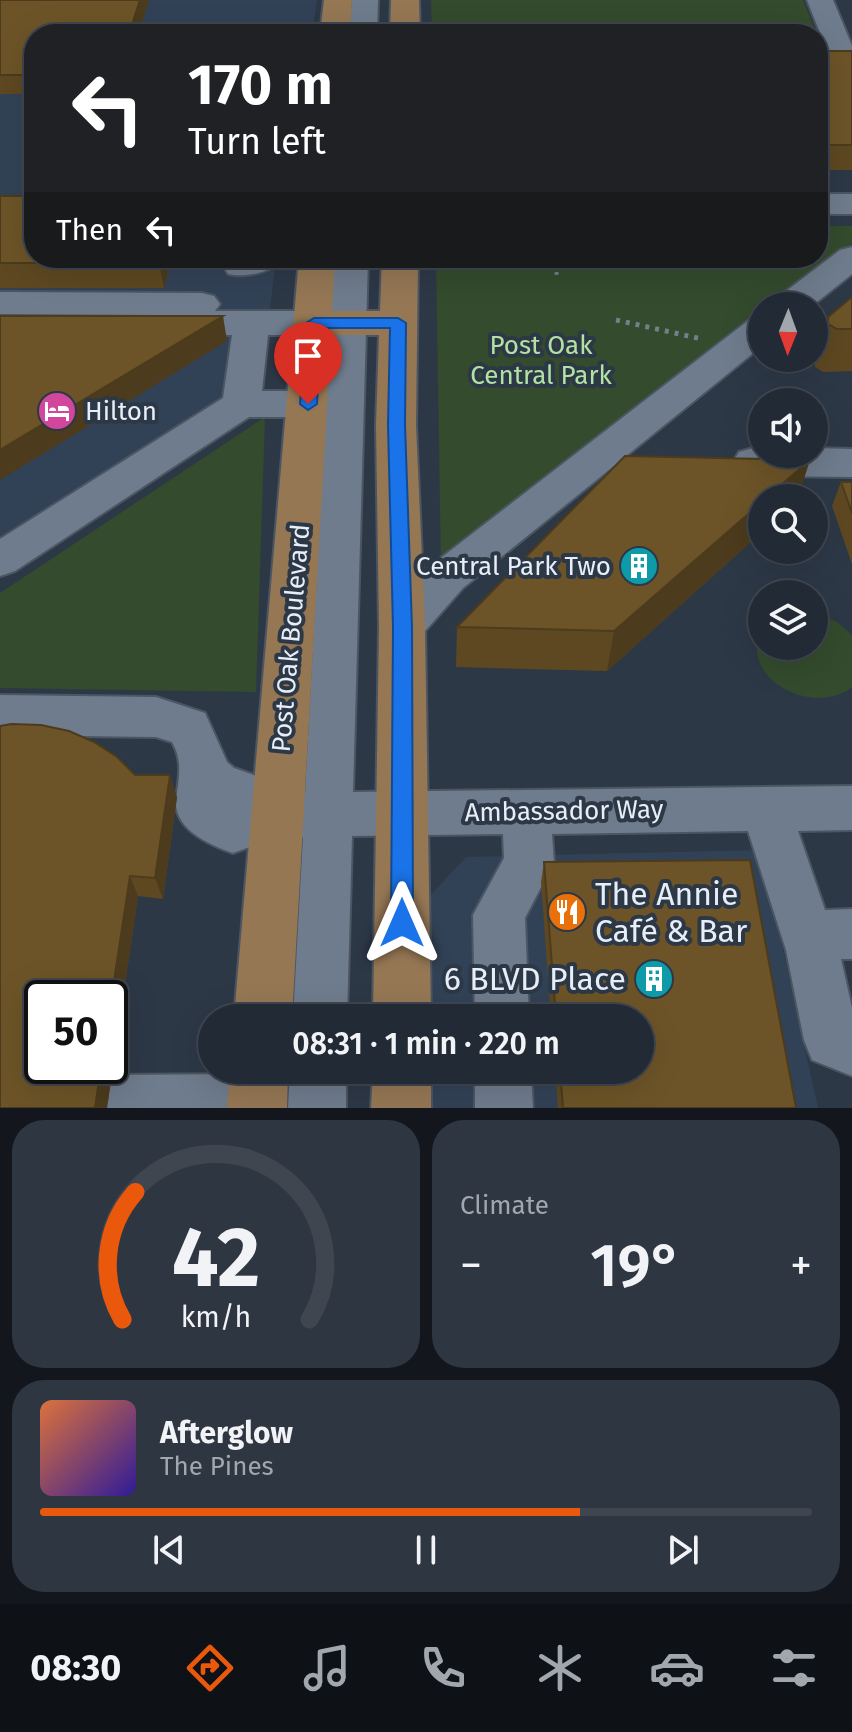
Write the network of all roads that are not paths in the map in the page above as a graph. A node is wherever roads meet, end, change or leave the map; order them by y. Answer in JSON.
{"nodes":[{"id":1,"x":338,"y":0,"type":"edge"},
{"id":2,"x":365,"y":0,"type":"edge"},
{"id":3,"x":378,"y":0,"type":"edge"},
{"id":4,"x":405,"y":0,"type":"edge"},
{"id":5,"x":820,"y":0,"type":"edge"},
{"id":6,"x":336,"y":24,"type":"edge"},
{"id":7,"x":364,"y":24,"type":"edge"},
{"id":8,"x":377,"y":24,"type":"edge"},
{"id":9,"x":405,"y":24,"type":"edge"},
{"id":10,"x":827,"y":24,"type":"edge"},
{"id":11,"x":828,"y":27,"type":"edge"},
{"id":12,"x":837,"y":57,"type":"edge"},
{"id":13,"x":828,"y":204,"type":"edge"},
{"id":14,"x":852,"y":204,"type":"edge"},
{"id":15,"x":852,"y":257,"type":"edge"},
{"id":16,"x":323,"y":268,"type":"edge"},
{"id":17,"x":352,"y":268,"type":"edge"},
{"id":18,"x":366,"y":268,"type":"edge"},
{"id":19,"x":393,"y":268,"type":"edge"},
{"id":20,"x":807,"y":292,"type":"edge"},
{"id":21,"x":852,"y":292,"type":"edge"},
{"id":22,"x":828,"y":295,"type":"edge"},
{"id":23,"x":0,"y":303,"type":"edge"},
{"id":24,"x":244,"y":314,"type":"junction"},
{"id":25,"x":0,"y":323,"type":"edge"},
{"id":26,"x":357,"y":323,"type":"junction"},
{"id":27,"x":748,"y":339,"type":"edge"},
{"id":28,"x":241,"y":404,"type":"junction"},
{"id":29,"x":308,"y":404,"type":"junction"},
{"id":30,"x":613,"y":446,"type":"junction"},
{"id":31,"x":658,"y":461,"type":"edge"},
{"id":32,"x":718,"y":462,"type":"edge"},
{"id":33,"x":852,"y":463,"type":"edge"},
{"id":34,"x":0,"y":560,"type":"edge"},
{"id":35,"x":460,"y":566,"type":"junction"},
{"id":36,"x":402,"y":573,"type":"junction"},
{"id":37,"x":402,"y":627,"type":"junction"},
{"id":38,"x":0,"y":715,"type":"edge"},
{"id":39,"x":852,"y":808,"type":"edge"},
{"id":40,"x":766,"y":809,"type":"junction"},
{"id":41,"x":526,"y":811,"type":"junction"},
{"id":42,"x":340,"y":814,"type":"junction"},
{"id":43,"x":830,"y":934,"type":"edge"},
{"id":44,"x":268,"y":1004,"type":"edge"},
{"id":45,"x":321,"y":1004,"type":"edge"},
{"id":46,"x":347,"y":1004,"type":"edge"},
{"id":47,"x":398,"y":1004,"type":"edge"},
{"id":48,"x":502,"y":1004,"type":"edge"},
{"id":49,"x":852,"y":1048,"type":"edge"},
{"id":50,"x":318,"y":1084,"type":"edge"},
{"id":51,"x":346,"y":1084,"type":"edge"},
{"id":52,"x":402,"y":1084,"type":"edge"},
{"id":53,"x":503,"y":1084,"type":"edge"},
{"id":54,"x":258,"y":1093,"type":"edge"},
{"id":55,"x":108,"y":1104,"type":"dead end"},
{"id":56,"x":317,"y":1108,"type":"edge"},
{"id":57,"x":345,"y":1108,"type":"edge"},
{"id":58,"x":401,"y":1108,"type":"edge"},
{"id":59,"x":504,"y":1108,"type":"edge"}],
"edges":[{"from":1,"to":6,"type":"main road"},
{"from":2,"to":7,"type":"street"},
{"from":3,"to":8,"type":"street"},
{"from":4,"to":9,"type":"main road"},
{"from":5,"to":10,"type":"street"},
{"from":11,"to":12,"type":"street"},
{"from":13,"to":14,"type":"street"},
{"from":15,"to":20,"type":"street"},
{"from":16,"to":26,"type":"main road","name":"Post Oak Boulevard"},
{"from":17,"to":26,"type":"street"},
{"from":18,"to":26,"type":"street"},
{"from":19,"to":26,"type":"main road","name":"Post Oak Boulevard"},
{"from":21,"to":22,"type":"street"},
{"from":23,"to":24,"type":"street"},
{"from":24,"to":25,"type":"street"},
{"from":24,"to":26,"type":"street"},
{"from":24,"to":28,"type":"street"},
{"from":26,"to":29,"type":"main road","name":"Post Oak Boulevard"},
{"from":26,"to":36,"type":"main road","name":"Post Oak Boulevard"},
{"from":26,"to":42,"type":"street"},
{"from":27,"to":30,"type":"street"},
{"from":28,"to":29,"type":"street"},
{"from":28,"to":34,"type":"street"},
{"from":29,"to":42,"type":"main road","name":"Post Oak Boulevard"},
{"from":30,"to":31,"type":"street"},
{"from":30,"to":35,"type":"street"},
{"from":32,"to":33,"type":"street"},
{"from":35,"to":36,"type":"street"},
{"from":35,"to":37,"type":"street"},
{"from":36,"to":37,"type":"main road","name":"Post Oak Boulevard"},
{"from":37,"to":42,"type":"main road","name":"Post Oak Boulevard"},
{"from":38,"to":42,"type":"street","name":"Ambassador Way"},
{"from":39,"to":40,"type":"street","name":"Ambassador Way"},
{"from":40,"to":41,"type":"street","name":"Ambassador Way"},
{"from":40,"to":43,"type":"street"},
{"from":41,"to":42,"type":"street","name":"Ambassador Way"},
{"from":41,"to":48,"type":"street"},
{"from":42,"to":44,"type":"main road","name":"Post Oak Boulevard"},
{"from":42,"to":45,"type":"street"},
{"from":42,"to":46,"type":"street"},
{"from":42,"to":47,"type":"main road","name":"Post Oak Boulevard"},
{"from":43,"to":49,"type":"street"},
{"from":50,"to":56,"type":"street"},
{"from":51,"to":57,"type":"street"},
{"from":52,"to":58,"type":"main road"},
{"from":53,"to":59,"type":"street"},
{"from":54,"to":55,"type":"street"}]}
